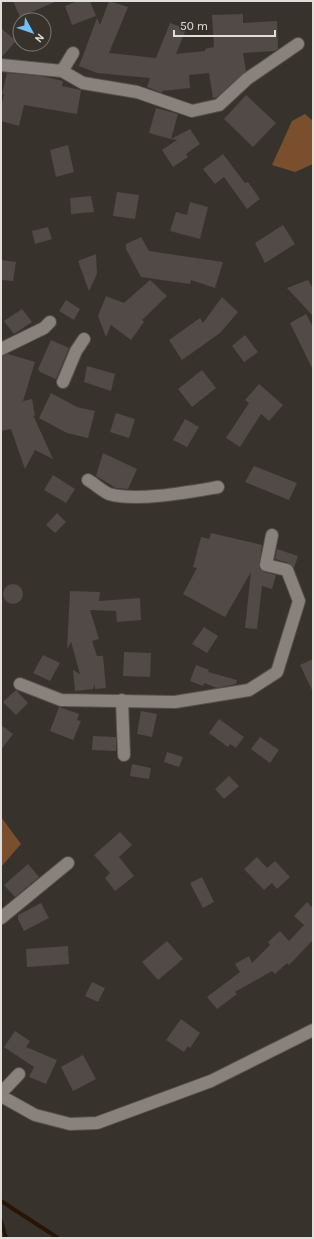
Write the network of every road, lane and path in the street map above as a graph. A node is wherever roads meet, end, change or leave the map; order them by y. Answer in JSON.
{"nodes":[{"id":1,"x":298,"y":44,"type":"dead end"},
{"id":2,"x":73,"y":53,"type":"dead end"},
{"id":3,"x":1,"y":65,"type":"edge"},
{"id":4,"x":62,"y":71,"type":"junction"},
{"id":5,"x":50,"y":322,"type":"dead end"},
{"id":6,"x":84,"y":339,"type":"dead end"},
{"id":7,"x":1,"y":350,"type":"edge"},
{"id":8,"x":63,"y":382,"type":"dead end"},
{"id":9,"x":88,"y":480,"type":"dead end"},
{"id":10,"x":218,"y":487,"type":"dead end"},
{"id":11,"x":272,"y":535,"type":"dead end"},
{"id":12,"x":20,"y":684,"type":"dead end"},
{"id":13,"x":122,"y":700,"type":"junction"},
{"id":14,"x":124,"y":755,"type":"dead end"},
{"id":15,"x":68,"y":863,"type":"dead end"},
{"id":16,"x":1,"y":918,"type":"edge"},
{"id":17,"x":313,"y":1030,"type":"edge"},
{"id":18,"x":20,"y":1074,"type":"dead end"},
{"id":19,"x":1,"y":1095,"type":"edge"}],
"edges":[{"from":1,"to":4,"type":"street"},
{"from":2,"to":4,"type":"street"},
{"from":3,"to":4,"type":"street"},
{"from":5,"to":7,"type":"street"},
{"from":6,"to":8,"type":"street"},
{"from":9,"to":10,"type":"street"},
{"from":11,"to":13,"type":"street"},
{"from":12,"to":13,"type":"street"},
{"from":13,"to":14,"type":"street"},
{"from":15,"to":16,"type":"street"},
{"from":17,"to":19,"type":"street"},
{"from":18,"to":19,"type":"street"}]}
